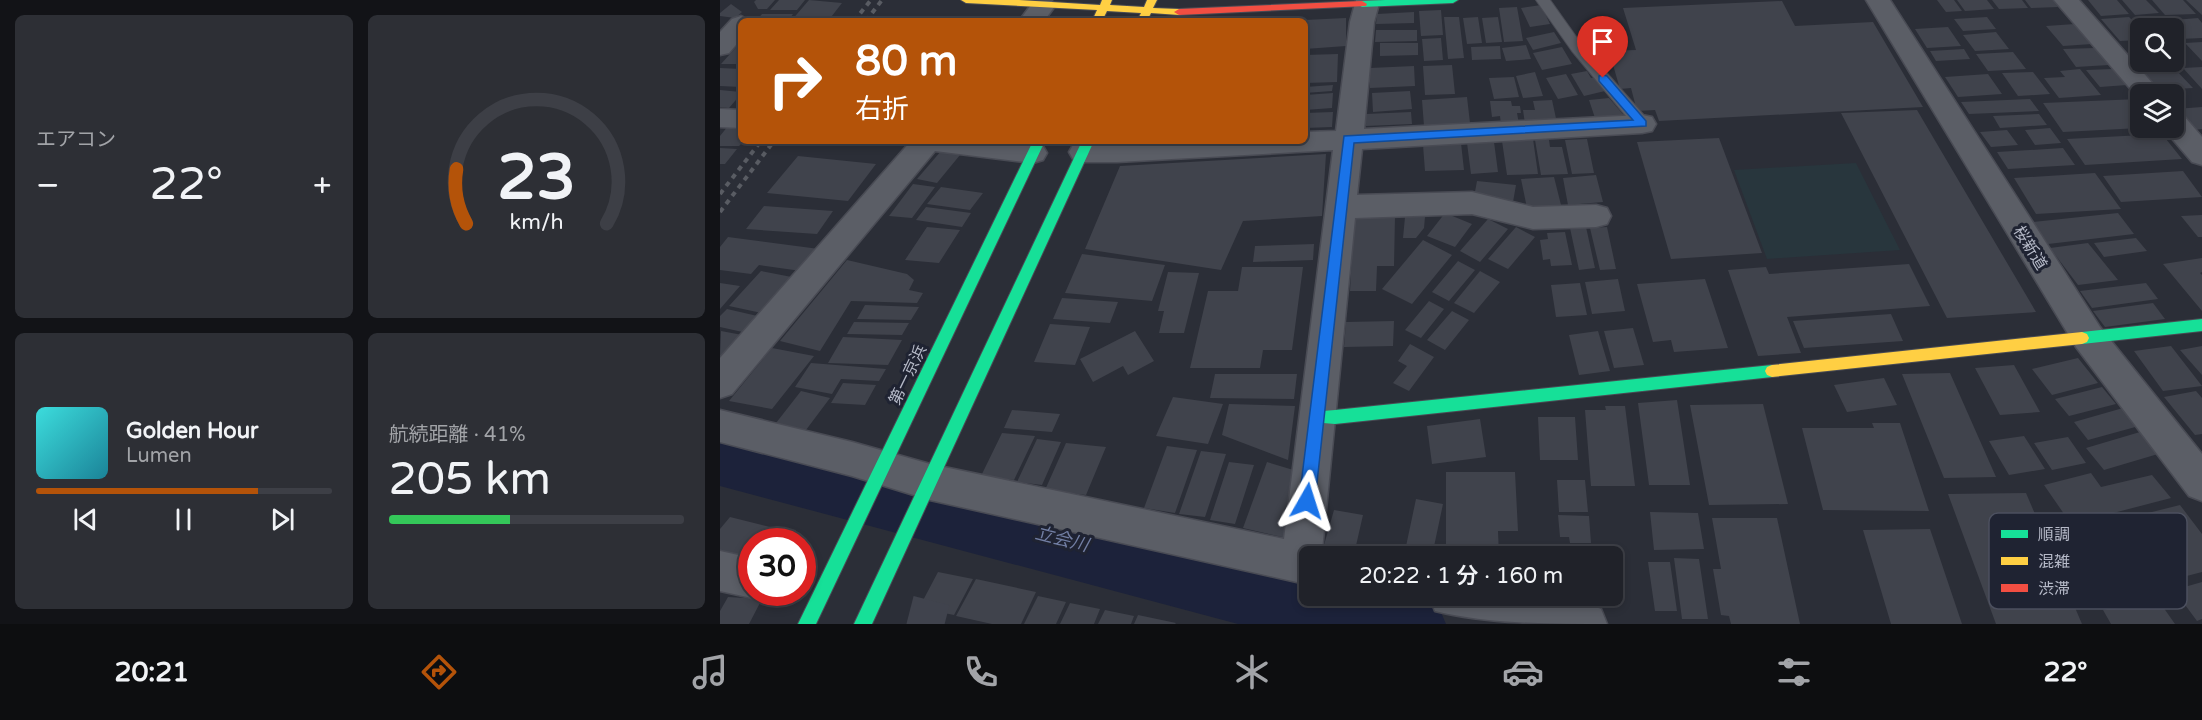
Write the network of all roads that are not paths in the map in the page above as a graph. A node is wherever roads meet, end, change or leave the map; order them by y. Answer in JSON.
{"nodes":[{"id":1,"x":747,"y":0,"type":"edge"},
{"id":2,"x":966,"y":0,"type":"edge"},
{"id":3,"x":1453,"y":0,"type":"edge"},
{"id":4,"x":1543,"y":0,"type":"edge"},
{"id":5,"x":1878,"y":0,"type":"edge"},
{"id":6,"x":2066,"y":0,"type":"edge"},
{"id":7,"x":1368,"y":2,"type":"edge"},
{"id":8,"x":1105,"y":8,"type":"edge"},
{"id":9,"x":1147,"y":11,"type":"edge"},
{"id":10,"x":1037,"y":14,"type":"edge"},
{"id":11,"x":746,"y":18,"type":"edge"},
{"id":12,"x":738,"y":27,"type":"edge"},
{"id":13,"x":720,"y":47,"type":"edge"},
{"id":14,"x":2140,"y":84,"type":"edge"},
{"id":15,"x":1642,"y":124,"type":"joint"},
{"id":16,"x":2184,"y":134,"type":"edge"},
{"id":17,"x":1348,"y":139,"type":"junction"},
{"id":18,"x":1308,"y":141,"type":"edge"},
{"id":19,"x":924,"y":144,"type":"edge"},
{"id":20,"x":985,"y":144,"type":"edge"},
{"id":21,"x":1259,"y":144,"type":"edge"},
{"id":22,"x":1036,"y":147,"type":"edge"},
{"id":23,"x":1085,"y":147,"type":"edge"},
{"id":24,"x":2202,"y":155,"type":"edge"},
{"id":25,"x":1340,"y":207,"type":"junction"},
{"id":26,"x":1596,"y":216,"type":"dead end"},
{"id":27,"x":2202,"y":325,"type":"edge"},
{"id":28,"x":2088,"y":337,"type":"junction"},
{"id":29,"x":720,"y":383,"type":"edge"},
{"id":30,"x":1316,"y":417,"type":"junction"},
{"id":31,"x":720,"y":426,"type":"edge"},
{"id":32,"x":879,"y":475,"type":"junction"},
{"id":33,"x":2202,"y":483,"type":"edge"},
{"id":34,"x":926,"y":489,"type":"junction"},
{"id":35,"x":1306,"y":546,"type":"edge"},
{"id":36,"x":1299,"y":563,"type":"edge"},
{"id":37,"x":720,"y":571,"type":"edge"},
{"id":38,"x":738,"y":575,"type":"edge"},
{"id":39,"x":1476,"y":606,"type":"edge"},
{"id":40,"x":1499,"y":615,"type":"edge"},
{"id":41,"x":807,"y":624,"type":"edge"},
{"id":42,"x":863,"y":624,"type":"edge"},
{"id":43,"x":1586,"y":624,"type":"edge"}],
"edges":[{"from":1,"to":11,"type":"street"},
{"from":2,"to":10,"type":"main road"},
{"from":3,"to":7,"type":"main road"},
{"from":4,"to":15,"type":"lane"},
{"from":5,"to":28,"type":"street","name":"桜新道"},
{"from":6,"to":14,"type":"street"},
{"from":7,"to":9,"type":"main road"},
{"from":7,"to":17,"type":"street"},
{"from":8,"to":9,"type":"main road"},
{"from":8,"to":10,"type":"main road"},
{"from":12,"to":13,"type":"street"},
{"from":15,"to":17,"type":"street"},
{"from":16,"to":24,"type":"street"},
{"from":17,"to":18,"type":"street"},
{"from":17,"to":25,"type":"street"},
{"from":19,"to":29,"type":"street"},
{"from":20,"to":22,"type":"street"},
{"from":21,"to":23,"type":"street"},
{"from":22,"to":32,"type":"main road","name":"第一京浜"},
{"from":23,"to":34,"type":"main road"},
{"from":25,"to":26,"type":"street"},
{"from":25,"to":30,"type":"street"},
{"from":27,"to":28,"type":"main road"},
{"from":28,"to":30,"type":"main road"},
{"from":28,"to":33,"type":"street","name":"桜新道"},
{"from":30,"to":35,"type":"street"},
{"from":31,"to":32,"type":"street"},
{"from":32,"to":34,"type":"street"},
{"from":32,"to":41,"type":"main road","name":"第一京浜"},
{"from":34,"to":36,"type":"street"},
{"from":34,"to":42,"type":"main road"},
{"from":37,"to":38,"type":"street"},
{"from":39,"to":40,"type":"street"},
{"from":40,"to":43,"type":"street"}]}
